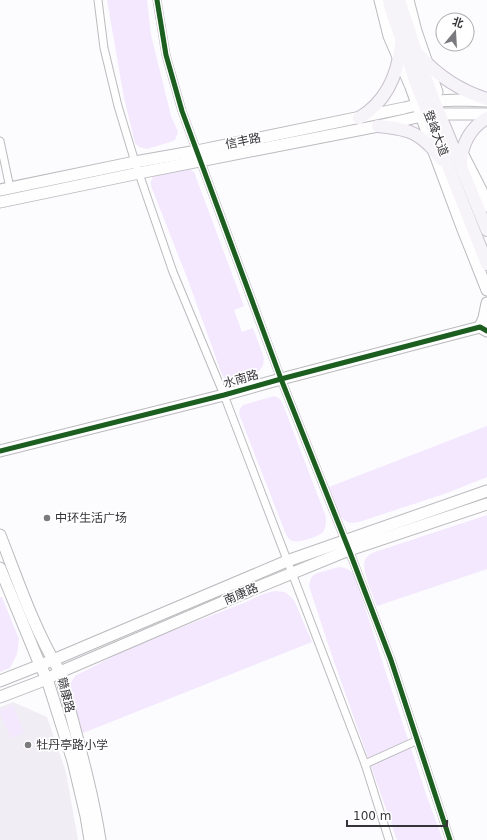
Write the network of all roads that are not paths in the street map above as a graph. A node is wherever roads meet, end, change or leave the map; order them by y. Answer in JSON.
{"nodes":[{"id":1,"x":98,"y":0,"type":"edge"},
{"id":2,"x":158,"y":0,"type":"edge"},
{"id":3,"x":380,"y":0,"type":"edge"},
{"id":4,"x":389,"y":0,"type":"edge"},
{"id":5,"x":399,"y":0,"type":"edge"},
{"id":6,"x":408,"y":0,"type":"edge"},
{"id":7,"x":401,"y":39,"type":"junction"},
{"id":8,"x":415,"y":49,"type":"junction"},
{"id":9,"x":399,"y":59,"type":"junction"},
{"id":10,"x":427,"y":63,"type":"junction"},
{"id":11,"x":487,"y":100,"type":"edge"},
{"id":12,"x":429,"y":102,"type":"junction"},
{"id":13,"x":487,"y":114,"type":"edge"},
{"id":14,"x":434,"y":115,"type":"junction"},
{"id":15,"x":359,"y":118,"type":"junction"},
{"id":16,"x":487,"y":118,"type":"edge"},
{"id":17,"x":378,"y":126,"type":"junction"},
{"id":18,"x":0,"y":141,"type":"edge"},
{"id":19,"x":433,"y":149,"type":"junction"},
{"id":20,"x":462,"y":152,"type":"junction"},
{"id":21,"x":199,"y":156,"type":"junction"},
{"id":22,"x":134,"y":162,"type":"junction"},
{"id":23,"x":461,"y":166,"type":"junction"},
{"id":24,"x":449,"y":168,"type":"junction"},
{"id":25,"x":139,"y":173,"type":"junction"},
{"id":26,"x":5,"y":189,"type":"edge"},
{"id":27,"x":0,"y":202,"type":"edge"},
{"id":28,"x":487,"y":206,"type":"edge"},
{"id":29,"x":487,"y":230,"type":"edge"},
{"id":30,"x":487,"y":264,"type":"edge"},
{"id":31,"x":487,"y":290,"type":"edge"},
{"id":32,"x":487,"y":303,"type":"edge"},
{"id":33,"x":484,"y":329,"type":"edge"},
{"id":34,"x":281,"y":379,"type":"junction"},
{"id":35,"x":224,"y":395,"type":"junction"},
{"id":36,"x":0,"y":451,"type":"edge"},
{"id":37,"x":487,"y":491,"type":"edge"},
{"id":38,"x":487,"y":504,"type":"edge"},
{"id":39,"x":0,"y":535,"type":"edge"},
{"id":40,"x":347,"y":545,"type":"junction"},
{"id":41,"x":287,"y":561,"type":"junction"},
{"id":42,"x":0,"y":568,"type":"edge"},
{"id":43,"x":292,"y":574,"type":"junction"},
{"id":44,"x":53,"y":660,"type":"junction"},
{"id":45,"x":40,"y":665,"type":"junction"},
{"id":46,"x":60,"y":672,"type":"junction"},
{"id":47,"x":47,"y":679,"type":"junction"},
{"id":48,"x":0,"y":681,"type":"edge"},
{"id":49,"x":0,"y":697,"type":"edge"},
{"id":50,"x":418,"y":740,"type":"junction"},
{"id":51,"x":365,"y":764,"type":"junction"},
{"id":52,"x":90,"y":840,"type":"edge"},
{"id":53,"x":100,"y":840,"type":"edge"},
{"id":54,"x":389,"y":840,"type":"edge"},
{"id":55,"x":450,"y":840,"type":"edge"}],
"edges":[{"from":1,"to":22,"type":"street"},
{"from":2,"to":21,"type":"street"},
{"from":3,"to":9,"type":"main road"},
{"from":4,"to":7,"type":"main road","name":"登峰大道"},
{"from":5,"to":8,"type":"main road","name":"登峰大道"},
{"from":6,"to":10,"type":"main road"},
{"from":7,"to":9,"type":"main road"},
{"from":7,"to":12,"type":"main road","name":"登峰大道"},
{"from":8,"to":10,"type":"main road"},
{"from":8,"to":12,"type":"main road","name":"登峰大道"},
{"from":9,"to":12,"type":"main road"},
{"from":9,"to":15,"type":"main road"},
{"from":10,"to":11,"type":"main road"},
{"from":10,"to":12,"type":"main road"},
{"from":11,"to":12,"type":"main road","name":"信丰路"},
{"from":12,"to":14,"type":"main road","name":"登峰大道"},
{"from":12,"to":14,"type":"main road"},
{"from":12,"to":15,"type":"main road","name":"信丰路"},
{"from":13,"to":14,"type":"main road","name":"信丰路"},
{"from":14,"to":17,"type":"main road","name":"信丰路"},
{"from":14,"to":19,"type":"main road"},
{"from":14,"to":20,"type":"main road"},
{"from":14,"to":23,"type":"main road","name":"登峰大道"},
{"from":14,"to":24,"type":"main road","name":"登峰大道"},
{"from":15,"to":21,"type":"main road","name":"信丰路"},
{"from":16,"to":20,"type":"main road"},
{"from":17,"to":19,"type":"main road"},
{"from":17,"to":21,"type":"main road","name":"信丰路"},
{"from":18,"to":26,"type":"street"},
{"from":19,"to":24,"type":"main road"},
{"from":19,"to":31,"type":"main road"},
{"from":20,"to":23,"type":"main road"},
{"from":20,"to":28,"type":"main road"},
{"from":21,"to":22,"type":"main road","name":"信丰路"},
{"from":21,"to":25,"type":"main road","name":"信丰路"},
{"from":21,"to":34,"type":"street"},
{"from":22,"to":25,"type":"street"},
{"from":22,"to":26,"type":"main road","name":"信丰路"},
{"from":23,"to":29,"type":"main road","name":"登峰大道"},
{"from":24,"to":30,"type":"main road","name":"登峰大道"},
{"from":25,"to":27,"type":"main road","name":"信丰路"},
{"from":25,"to":35,"type":"street"},
{"from":32,"to":33,"type":"main road"},
{"from":33,"to":34,"type":"main road","name":"水南路"},
{"from":34,"to":35,"type":"main road","name":"水南路"},
{"from":34,"to":40,"type":"street"},
{"from":35,"to":36,"type":"main road","name":"水南路"},
{"from":35,"to":41,"type":"street"},
{"from":37,"to":40,"type":"main road","name":"南康路"},
{"from":38,"to":40,"type":"main road","name":"南康路"},
{"from":39,"to":44,"type":"main road","name":"赣康路"},
{"from":40,"to":41,"type":"main road","name":"南康路"},
{"from":40,"to":43,"type":"main road","name":"南康路"},
{"from":40,"to":50,"type":"street"},
{"from":41,"to":43,"type":"street"},
{"from":41,"to":44,"type":"main road","name":"南康路"},
{"from":42,"to":45,"type":"main road","name":"赣康路"},
{"from":43,"to":46,"type":"main road","name":"南康路"},
{"from":43,"to":51,"type":"street"},
{"from":44,"to":45,"type":"main road","name":"南康路"},
{"from":44,"to":46,"type":"main road","name":"赣康路"},
{"from":45,"to":47,"type":"main road","name":"赣康路"},
{"from":45,"to":48,"type":"main road","name":"南康路"},
{"from":46,"to":47,"type":"main road","name":"南康路"},
{"from":46,"to":53,"type":"main road","name":"赣康路"},
{"from":47,"to":49,"type":"main road","name":"南康路"},
{"from":47,"to":52,"type":"main road","name":"赣康路"},
{"from":50,"to":51,"type":"street"},
{"from":50,"to":55,"type":"street"},
{"from":51,"to":54,"type":"street"}]}
